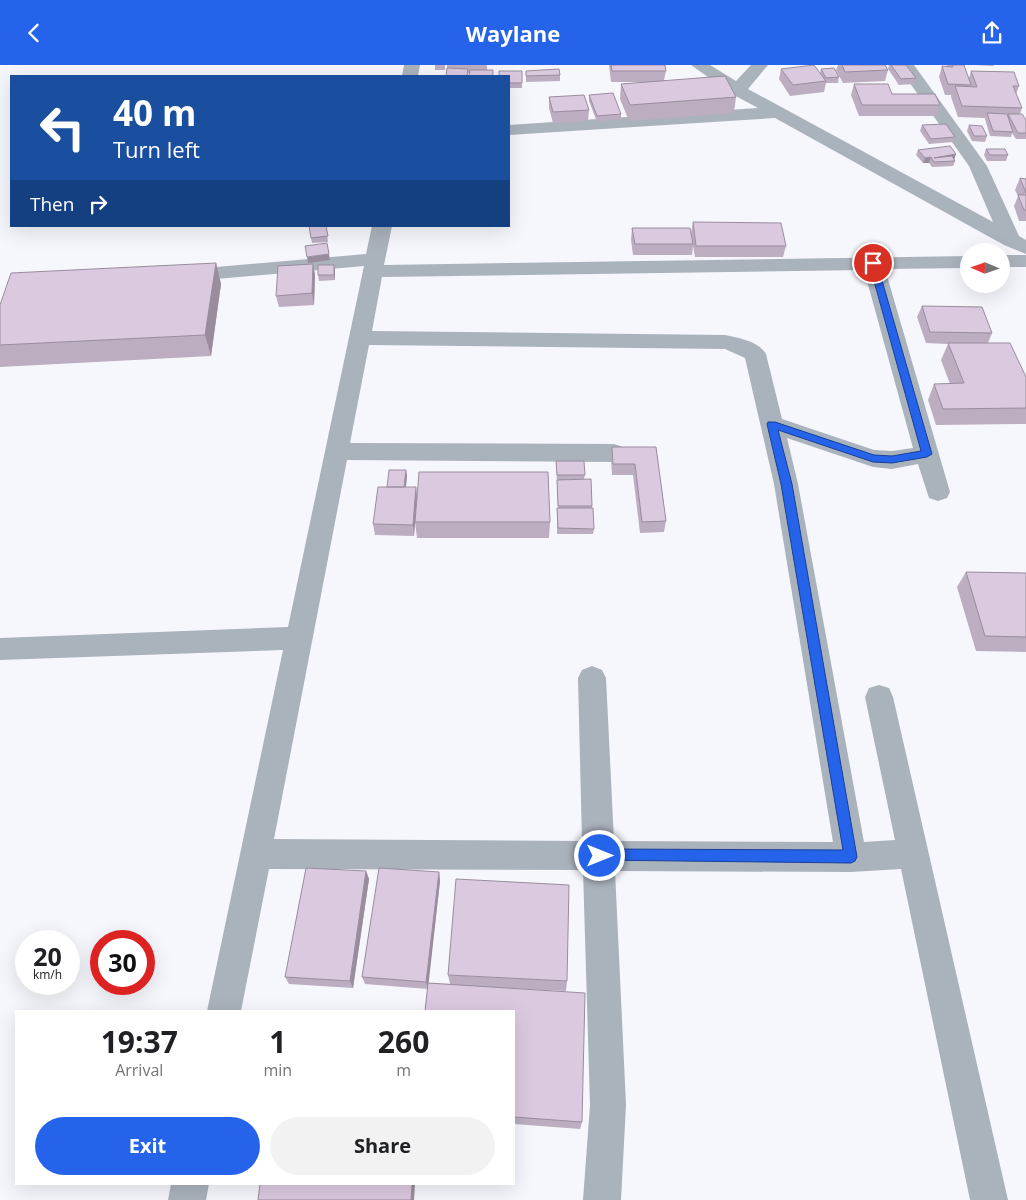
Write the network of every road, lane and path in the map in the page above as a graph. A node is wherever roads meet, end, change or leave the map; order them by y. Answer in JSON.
{"nodes":[{"id":1,"x":699,"y":65,"type":"edge"},
{"id":2,"x":760,"y":65,"type":"edge"},
{"id":3,"x":905,"y":65,"type":"edge"},
{"id":4,"x":738,"y":90,"type":"junction"},
{"id":5,"x":780,"y":112,"type":"junction"},
{"id":6,"x":510,"y":130,"type":"edge"},
{"id":7,"x":382,"y":227,"type":"edge"},
{"id":8,"x":1018,"y":244,"type":"edge"},
{"id":9,"x":1010,"y":261,"type":"edge"},
{"id":10,"x":1026,"y":261,"type":"edge"},
{"id":11,"x":960,"y":262,"type":"edge"},
{"id":12,"x":873,"y":263,"type":"junction"},
{"id":13,"x":374,"y":265,"type":"junction"},
{"id":14,"x":159,"y":278,"type":"edge"},
{"id":15,"x":359,"y":338,"type":"junction"},
{"id":16,"x":772,"y":424,"type":"junction"},
{"id":17,"x":336,"y":451,"type":"junction"},
{"id":18,"x":614,"y":453,"type":"edge"},
{"id":19,"x":927,"y":454,"type":"junction"},
{"id":20,"x":938,"y":492,"type":"dead end"},
{"id":21,"x":298,"y":638,"type":"junction"},
{"id":22,"x":0,"y":649,"type":"edge"},
{"id":23,"x":592,"y":678,"type":"dead end"},
{"id":24,"x":879,"y":697,"type":"dead end"},
{"id":25,"x":255,"y":855,"type":"junction"},
{"id":26,"x":914,"y":855,"type":"junction"},
{"id":27,"x":600,"y":856,"type":"junction"},
{"id":28,"x":851,"y":857,"type":"junction"},
{"id":29,"x":224,"y":1010,"type":"edge"},
{"id":30,"x":190,"y":1185,"type":"edge"},
{"id":31,"x":187,"y":1200,"type":"edge"},
{"id":32,"x":602,"y":1200,"type":"edge"},
{"id":33,"x":989,"y":1200,"type":"edge"}],
"edges":[{"from":1,"to":4,"type":"street"},
{"from":2,"to":4,"type":"street"},
{"from":3,"to":8,"type":"street"},
{"from":4,"to":5,"type":"street"},
{"from":5,"to":6,"type":"street"},
{"from":5,"to":8,"type":"street"},
{"from":7,"to":13,"type":"street"},
{"from":9,"to":10,"type":"street"},
{"from":11,"to":12,"type":"street"},
{"from":12,"to":13,"type":"street"},
{"from":12,"to":19,"type":"street"},
{"from":13,"to":14,"type":"street"},
{"from":13,"to":15,"type":"street"},
{"from":15,"to":16,"type":"street"},
{"from":15,"to":17,"type":"street"},
{"from":16,"to":19,"type":"street"},
{"from":16,"to":28,"type":"street"},
{"from":17,"to":18,"type":"street"},
{"from":17,"to":21,"type":"street"},
{"from":19,"to":20,"type":"street"},
{"from":21,"to":22,"type":"street"},
{"from":21,"to":25,"type":"street"},
{"from":23,"to":27,"type":"street"},
{"from":24,"to":26,"type":"street"},
{"from":25,"to":27,"type":"street"},
{"from":25,"to":29,"type":"street"},
{"from":26,"to":28,"type":"street"},
{"from":26,"to":33,"type":"street"},
{"from":27,"to":28,"type":"street"},
{"from":27,"to":32,"type":"street"},
{"from":30,"to":31,"type":"street"}]}
